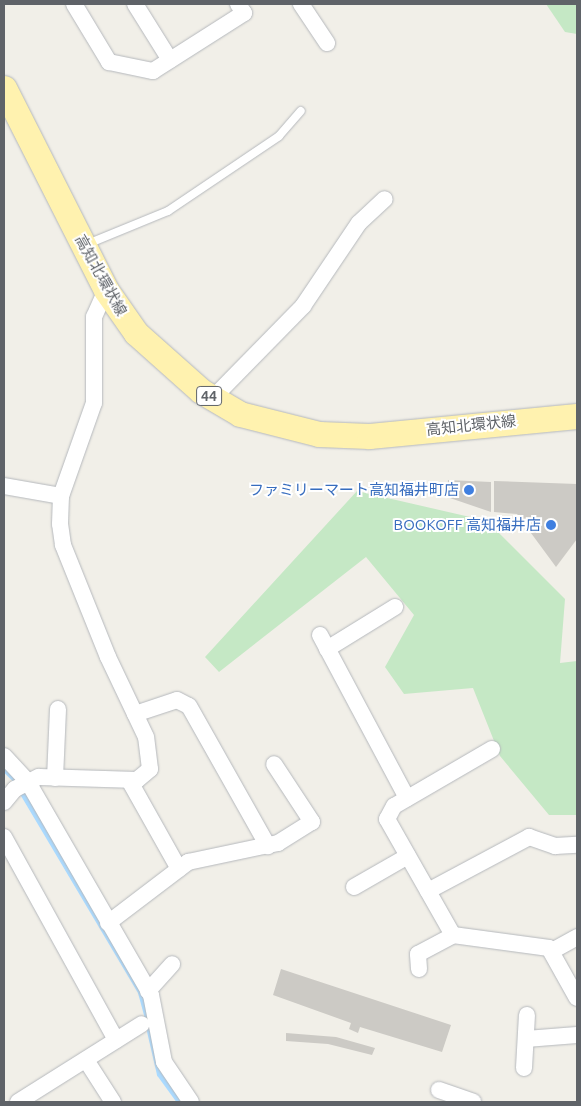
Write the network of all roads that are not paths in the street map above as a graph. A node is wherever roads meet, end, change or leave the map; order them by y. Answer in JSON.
{"nodes":[{"id":1,"x":74,"y":4,"type":"edge"},
{"id":2,"x":135,"y":4,"type":"edge"},
{"id":3,"x":238,"y":4,"type":"edge"},
{"id":4,"x":301,"y":4,"type":"edge"},
{"id":5,"x":327,"y":43,"type":"dead end"},
{"id":6,"x":170,"y":60,"type":"junction"},
{"id":7,"x":4,"y":88,"type":"edge"},
{"id":8,"x":301,"y":110,"type":"dead end"},
{"id":9,"x":385,"y":199,"type":"dead end"},
{"id":10,"x":84,"y":245,"type":"junction"},
{"id":11,"x":106,"y":290,"type":"junction"},
{"id":12,"x":213,"y":398,"type":"junction"},
{"id":13,"x":577,"y":416,"type":"edge"},
{"id":14,"x":4,"y":486,"type":"edge"},
{"id":15,"x":61,"y":496,"type":"junction"},
{"id":16,"x":395,"y":607,"type":"dead end"},
{"id":17,"x":58,"y":708,"type":"dead end"},
{"id":18,"x":135,"y":714,"type":"junction"},
{"id":19,"x":492,"y":749,"type":"dead end"},
{"id":20,"x":4,"y":756,"type":"edge"},
{"id":21,"x":274,"y":764,"type":"dead end"},
{"id":22,"x":55,"y":778,"type":"junction"},
{"id":23,"x":129,"y":780,"type":"junction"},
{"id":24,"x":28,"y":782,"type":"junction"},
{"id":25,"x":407,"y":798,"type":"junction"},
{"id":26,"x":4,"y":802,"type":"edge"},
{"id":27,"x":4,"y":837,"type":"edge"},
{"id":28,"x":577,"y":845,"type":"edge"},
{"id":29,"x":268,"y":846,"type":"junction"},
{"id":30,"x":408,"y":856,"type":"junction"},
{"id":31,"x":179,"y":869,"type":"junction"},
{"id":32,"x":354,"y":887,"type":"dead end"},
{"id":33,"x":428,"y":891,"type":"junction"},
{"id":34,"x":108,"y":923,"type":"junction"},
{"id":35,"x":453,"y":935,"type":"junction"},
{"id":36,"x":577,"y":937,"type":"edge"},
{"id":37,"x":552,"y":950,"type":"junction"},
{"id":38,"x":172,"y":964,"type":"dead end"},
{"id":39,"x":419,"y":969,"type":"dead end"},
{"id":40,"x":148,"y":991,"type":"junction"},
{"id":41,"x":577,"y":998,"type":"edge"},
{"id":42,"x":526,"y":1015,"type":"dead end"},
{"id":43,"x":142,"y":1024,"type":"dead end"},
{"id":44,"x":577,"y":1035,"type":"edge"},
{"id":45,"x":526,"y":1039,"type":"junction"},
{"id":46,"x":116,"y":1040,"type":"junction"},
{"id":47,"x":86,"y":1060,"type":"junction"},
{"id":48,"x":524,"y":1068,"type":"dead end"},
{"id":49,"x":439,"y":1090,"type":"dead end"},
{"id":50,"x":18,"y":1102,"type":"edge"},
{"id":51,"x":113,"y":1102,"type":"edge"},
{"id":52,"x":191,"y":1102,"type":"edge"},
{"id":53,"x":473,"y":1102,"type":"edge"}],
"edges":[{"from":1,"to":6,"type":"street"},
{"from":2,"to":6,"type":"street"},
{"from":3,"to":6,"type":"street"},
{"from":4,"to":5,"type":"street"},
{"from":7,"to":10,"type":"main road","name":"高知北環状線","number":"44"},
{"from":8,"to":10,"type":"lane"},
{"from":9,"to":12,"type":"street"},
{"from":10,"to":11,"type":"main road","name":"高知北環状線","number":"44"},
{"from":11,"to":12,"type":"main road","name":"高知北環状線","number":"44"},
{"from":11,"to":15,"type":"street"},
{"from":12,"to":13,"type":"main road","name":"高知北環状線","number":"44"},
{"from":14,"to":15,"type":"street"},
{"from":15,"to":18,"type":"street"},
{"from":16,"to":25,"type":"street"},
{"from":17,"to":22,"type":"street"},
{"from":18,"to":23,"type":"street"},
{"from":18,"to":29,"type":"street"},
{"from":19,"to":25,"type":"street"},
{"from":20,"to":24,"type":"street"},
{"from":21,"to":29,"type":"street"},
{"from":22,"to":23,"type":"street"},
{"from":22,"to":24,"type":"street"},
{"from":23,"to":31,"type":"street"},
{"from":24,"to":26,"type":"street"},
{"from":24,"to":34,"type":"street"},
{"from":25,"to":30,"type":"street"},
{"from":27,"to":46,"type":"street"},
{"from":28,"to":33,"type":"street"},
{"from":29,"to":31,"type":"street"},
{"from":30,"to":32,"type":"street"},
{"from":30,"to":33,"type":"street"},
{"from":31,"to":34,"type":"street"},
{"from":33,"to":35,"type":"street"},
{"from":34,"to":40,"type":"street"},
{"from":35,"to":37,"type":"street"},
{"from":35,"to":39,"type":"street"},
{"from":36,"to":37,"type":"street"},
{"from":37,"to":41,"type":"street"},
{"from":38,"to":40,"type":"street"},
{"from":40,"to":52,"type":"street"},
{"from":42,"to":45,"type":"street"},
{"from":43,"to":46,"type":"street"},
{"from":44,"to":45,"type":"street"},
{"from":45,"to":48,"type":"street"},
{"from":46,"to":47,"type":"street"},
{"from":47,"to":50,"type":"street"},
{"from":47,"to":51,"type":"street"},
{"from":49,"to":53,"type":"street"}]}
